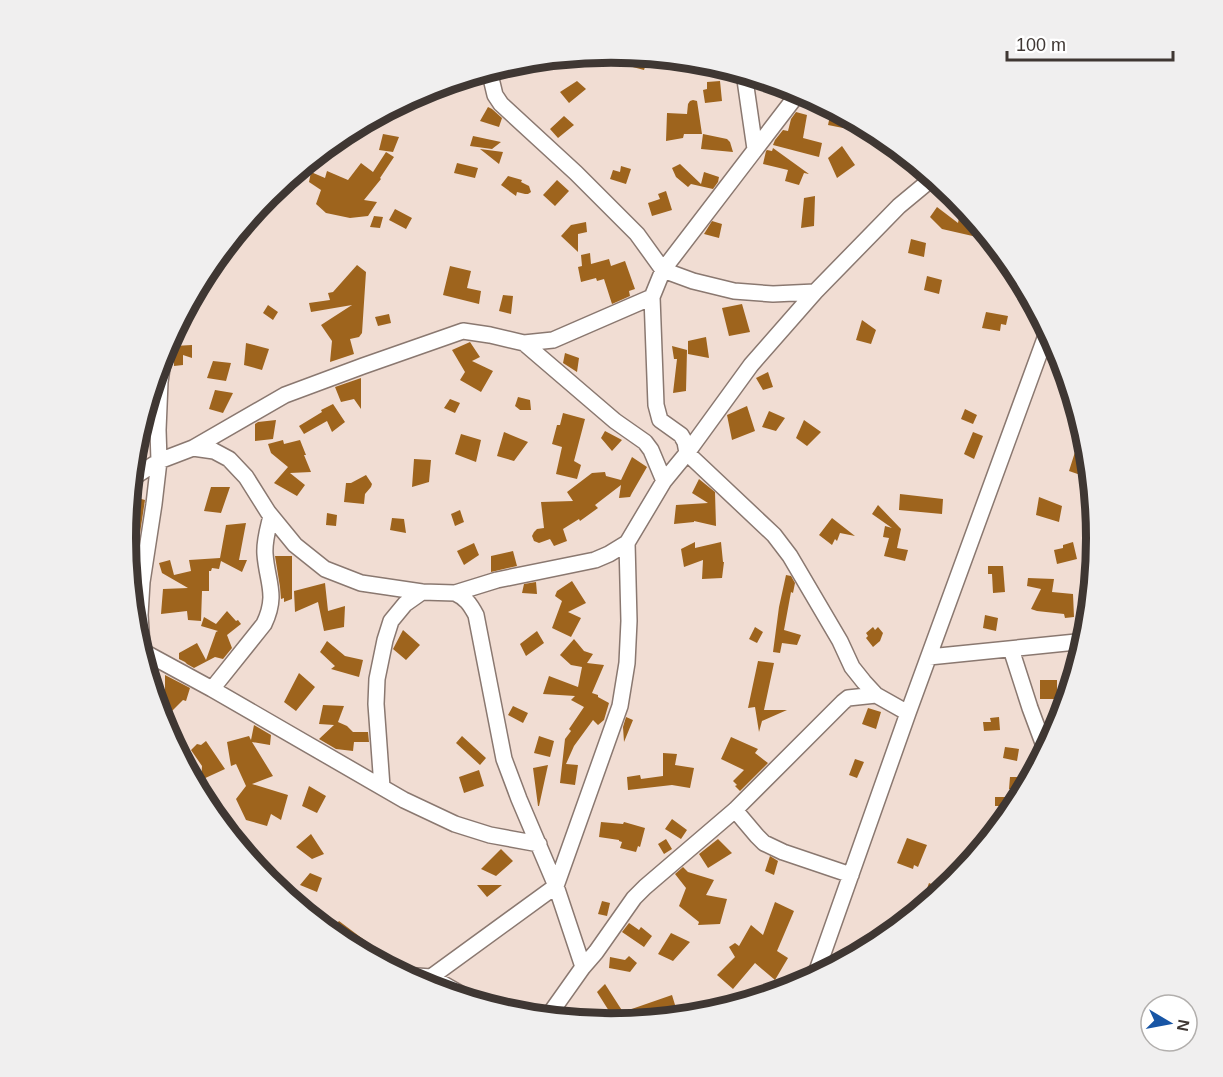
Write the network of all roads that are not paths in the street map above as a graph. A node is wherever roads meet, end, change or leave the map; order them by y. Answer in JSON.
{"nodes":[{"id":1,"x":491,"y":78,"type":"edge"},
{"id":2,"x":745,"y":82,"type":"edge"},
{"id":3,"x":794,"y":99,"type":"edge"},
{"id":4,"x":755,"y":149,"type":"junction"},
{"id":5,"x":927,"y":183,"type":"edge"},
{"id":6,"x":663,"y":270,"type":"junction"},
{"id":7,"x":815,"y":292,"type":"junction"},
{"id":8,"x":652,"y":297,"type":"junction"},
{"id":9,"x":1044,"y":341,"type":"edge"},
{"id":10,"x":524,"y":343,"type":"junction"},
{"id":11,"x":160,"y":390,"type":"edge"},
{"id":12,"x":193,"y":447,"type":"junction"},
{"id":13,"x":687,"y":453,"type":"junction"},
{"id":14,"x":159,"y":461,"type":"junction"},
{"id":15,"x":141,"y":473,"type":"edge"},
{"id":16,"x":664,"y":481,"type":"junction"},
{"id":17,"x":271,"y":516,"type":"junction"},
{"id":18,"x":627,"y":543,"type":"junction"},
{"id":19,"x":422,"y":592,"type":"junction"},
{"id":20,"x":455,"y":593,"type":"junction"},
{"id":21,"x":141,"y":605,"type":"edge"},
{"id":22,"x":1075,"y":642,"type":"edge"},
{"id":23,"x":1011,"y":649,"type":"junction"},
{"id":24,"x":929,"y":657,"type":"junction"},
{"id":25,"x":152,"y":660,"type":"edge"},
{"id":26,"x":852,"y":667,"type":"junction"},
{"id":27,"x":212,"y":689,"type":"junction"},
{"id":28,"x":876,"y":695,"type":"junction"},
{"id":29,"x":848,"y":698,"type":"junction"},
{"id":30,"x":908,"y":712,"type":"junction"},
{"id":31,"x":1042,"y":740,"type":"edge"},
{"id":32,"x":382,"y":787,"type":"junction"},
{"id":33,"x":735,"y":810,"type":"junction"},
{"id":34,"x":539,"y":844,"type":"junction"},
{"id":35,"x":850,"y":875,"type":"junction"},
{"id":36,"x":555,"y":886,"type":"junction"},
{"id":37,"x":583,"y":967,"type":"junction"},
{"id":38,"x":818,"y":967,"type":"edge"},
{"id":39,"x":432,"y":979,"type":"edge"},
{"id":40,"x":553,"y":1010,"type":"edge"}],
"edges":[{"from":1,"to":6,"type":"street"},
{"from":2,"to":4,"type":"street"},
{"from":3,"to":4,"type":"street"},
{"from":4,"to":6,"type":"street"},
{"from":5,"to":7,"type":"street"},
{"from":6,"to":7,"type":"street"},
{"from":6,"to":8,"type":"street"},
{"from":7,"to":13,"type":"street"},
{"from":8,"to":10,"type":"street"},
{"from":8,"to":13,"type":"street"},
{"from":9,"to":24,"type":"street"},
{"from":10,"to":12,"type":"street"},
{"from":10,"to":16,"type":"street"},
{"from":11,"to":14,"type":"street"},
{"from":12,"to":14,"type":"street"},
{"from":12,"to":17,"type":"street"},
{"from":13,"to":16,"type":"street"},
{"from":13,"to":26,"type":"street"},
{"from":14,"to":15,"type":"street"},
{"from":14,"to":21,"type":"street"},
{"from":16,"to":18,"type":"street"},
{"from":17,"to":19,"type":"street"},
{"from":17,"to":27,"type":"street"},
{"from":18,"to":20,"type":"street"},
{"from":18,"to":36,"type":"street"},
{"from":19,"to":20,"type":"street"},
{"from":19,"to":32,"type":"street"},
{"from":20,"to":34,"type":"street"},
{"from":22,"to":23,"type":"street"},
{"from":23,"to":24,"type":"street"},
{"from":23,"to":31,"type":"street"},
{"from":24,"to":30,"type":"street"},
{"from":25,"to":27,"type":"street"},
{"from":26,"to":28,"type":"street"},
{"from":26,"to":29,"type":"street"},
{"from":27,"to":32,"type":"street"},
{"from":28,"to":29,"type":"street"},
{"from":28,"to":30,"type":"street"},
{"from":29,"to":33,"type":"street"},
{"from":30,"to":35,"type":"street"},
{"from":32,"to":34,"type":"street"},
{"from":33,"to":35,"type":"street"},
{"from":33,"to":37,"type":"street"},
{"from":34,"to":36,"type":"street"},
{"from":35,"to":38,"type":"street"},
{"from":36,"to":37,"type":"street"},
{"from":36,"to":39,"type":"street"},
{"from":37,"to":40,"type":"street"}]}
